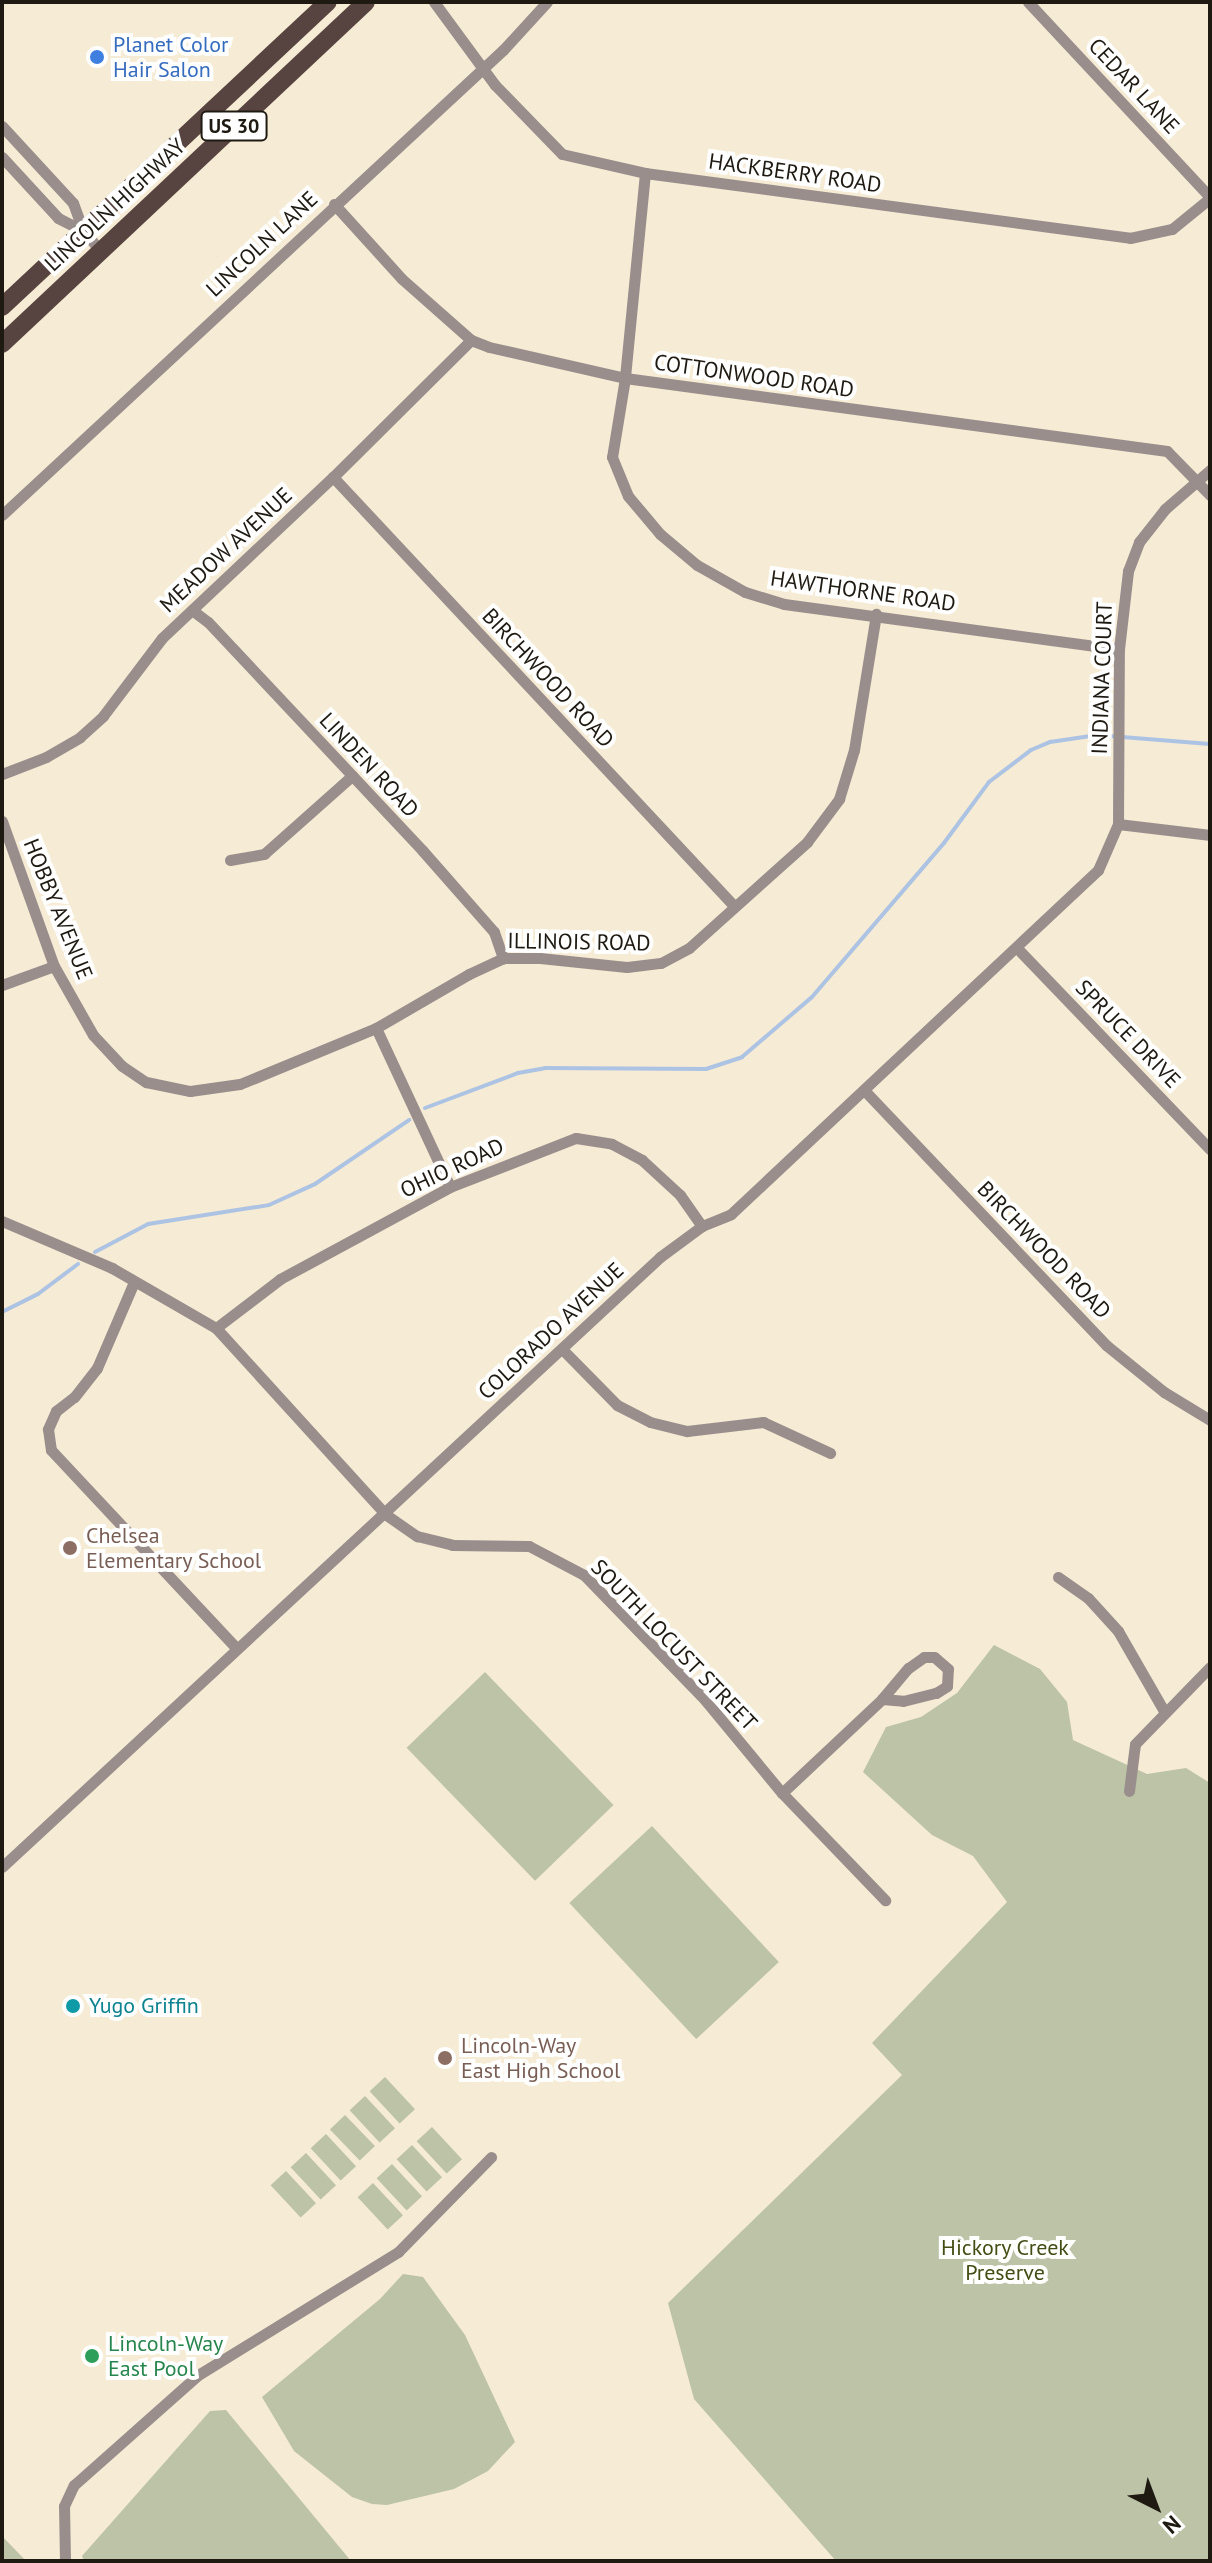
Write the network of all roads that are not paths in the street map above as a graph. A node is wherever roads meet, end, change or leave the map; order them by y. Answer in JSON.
{"nodes":[{"id":1,"x":328,"y":2,"type":"edge"},
{"id":2,"x":366,"y":2,"type":"edge"},
{"id":3,"x":434,"y":2,"type":"edge"},
{"id":4,"x":547,"y":2,"type":"edge"},
{"id":5,"x":1028,"y":2,"type":"edge"},
{"id":6,"x":482,"y":68,"type":"junction"},
{"id":7,"x":2,"y":126,"type":"edge"},
{"id":8,"x":2,"y":157,"type":"edge"},
{"id":9,"x":645,"y":173,"type":"junction"},
{"id":10,"x":1210,"y":198,"type":"edge"},
{"id":11,"x":334,"y":204,"type":"junction"},
{"id":12,"x":83,"y":231,"type":"junction"},
{"id":13,"x":101,"y":251,"type":"junction"},
{"id":14,"x":2,"y":307,"type":"edge"},
{"id":15,"x":471,"y":340,"type":"junction"},
{"id":16,"x":2,"y":344,"type":"edge"},
{"id":17,"x":625,"y":378,"type":"junction"},
{"id":18,"x":1210,"y":470,"type":"edge"},
{"id":19,"x":333,"y":477,"type":"junction"},
{"id":20,"x":1197,"y":482,"type":"junction"},
{"id":21,"x":1210,"y":495,"type":"edge"},
{"id":22,"x":2,"y":515,"type":"edge"},
{"id":23,"x":192,"y":610,"type":"junction"},
{"id":24,"x":876,"y":614,"type":"junction"},
{"id":25,"x":1119,"y":649,"type":"junction"},
{"id":26,"x":2,"y":774,"type":"edge"},
{"id":27,"x":352,"y":776,"type":"junction"},
{"id":28,"x":2,"y":821,"type":"edge"},
{"id":29,"x":1118,"y":824,"type":"junction"},
{"id":30,"x":1210,"y":835,"type":"edge"},
{"id":31,"x":230,"y":860,"type":"dead end"},
{"id":32,"x":734,"y":906,"type":"junction"},
{"id":33,"x":1017,"y":948,"type":"junction"},
{"id":34,"x":503,"y":958,"type":"junction"},
{"id":35,"x":54,"y":966,"type":"junction"},
{"id":36,"x":2,"y":985,"type":"edge"},
{"id":37,"x":376,"y":1028,"type":"junction"},
{"id":38,"x":864,"y":1090,"type":"junction"},
{"id":39,"x":190,"y":1091,"type":"joint"},
{"id":40,"x":1210,"y":1149,"type":"edge"},
{"id":41,"x":450,"y":1187,"type":"junction"},
{"id":42,"x":2,"y":1221,"type":"edge"},
{"id":43,"x":702,"y":1226,"type":"junction"},
{"id":44,"x":134,"y":1282,"type":"junction"},
{"id":45,"x":216,"y":1328,"type":"junction"},
{"id":46,"x":562,"y":1349,"type":"junction"},
{"id":47,"x":1210,"y":1420,"type":"edge"},
{"id":48,"x":830,"y":1453,"type":"dead end"},
{"id":49,"x":385,"y":1514,"type":"junction"},
{"id":50,"x":1058,"y":1577,"type":"dead end"},
{"id":51,"x":236,"y":1648,"type":"junction"},
{"id":52,"x":1210,"y":1667,"type":"edge"},
{"id":53,"x":882,"y":1699,"type":"junction"},
{"id":54,"x":1164,"y":1711,"type":"junction"},
{"id":55,"x":1129,"y":1791,"type":"dead end"},
{"id":56,"x":782,"y":1793,"type":"junction"},
{"id":57,"x":2,"y":1867,"type":"edge"},
{"id":58,"x":885,"y":1900,"type":"dead end"},
{"id":59,"x":491,"y":2157,"type":"dead end"},
{"id":60,"x":65,"y":2561,"type":"edge"}],
"edges":[{"from":1,"to":12,"type":"main road","name":"LINCOLN HIGHWAY","number":"US 30"},
{"from":2,"to":13,"type":"main road","name":"LINCOLN HIGHWAY","number":"US 30"},
{"from":3,"to":6,"type":"street","name":"HACKBERRY ROAD"},
{"from":4,"to":6,"type":"street","name":"LINCOLN LANE"},
{"from":5,"to":10,"type":"street","name":"CEDAR LANE"},
{"from":6,"to":9,"type":"street","name":"HACKBERRY ROAD"},
{"from":6,"to":11,"type":"street","name":"LINCOLN LANE"},
{"from":7,"to":12,"type":"street"},
{"from":8,"to":12,"type":"street"},
{"from":9,"to":10,"type":"street","name":"HACKBERRY ROAD"},
{"from":9,"to":17,"type":"street","name":"HAWTHORNE ROAD"},
{"from":11,"to":15,"type":"street","name":"COTTONWOOD ROAD"},
{"from":11,"to":22,"type":"street","name":"LINCOLN LANE"},
{"from":12,"to":13,"type":"street"},
{"from":12,"to":14,"type":"main road","name":"LINCOLN HIGHWAY","number":"US 30"},
{"from":13,"to":16,"type":"main road","name":"LINCOLN HIGHWAY","number":"US 30"},
{"from":15,"to":17,"type":"street","name":"COTTONWOOD ROAD"},
{"from":15,"to":19,"type":"street","name":"MEADOW AVENUE"},
{"from":17,"to":20,"type":"street","name":"COTTONWOOD ROAD"},
{"from":17,"to":24,"type":"street","name":"HAWTHORNE ROAD"},
{"from":18,"to":20,"type":"street","name":"INDIANA COURT"},
{"from":19,"to":23,"type":"street","name":"MEADOW AVENUE"},
{"from":19,"to":32,"type":"street","name":"BIRCHWOOD ROAD"},
{"from":20,"to":21,"type":"street","name":"COTTONWOOD ROAD"},
{"from":20,"to":25,"type":"street","name":"INDIANA COURT"},
{"from":23,"to":26,"type":"street","name":"MEADOW AVENUE"},
{"from":23,"to":27,"type":"street","name":"LINDEN ROAD"},
{"from":24,"to":25,"type":"street","name":"HAWTHORNE ROAD"},
{"from":24,"to":32,"type":"street","name":"ILLINOIS ROAD"},
{"from":25,"to":29,"type":"street","name":"INDIANA COURT"},
{"from":27,"to":31,"type":"street"},
{"from":27,"to":34,"type":"street","name":"LINDEN ROAD"},
{"from":28,"to":35,"type":"street","name":"HOBBY AVENUE"},
{"from":29,"to":30,"type":"street"},
{"from":29,"to":33,"type":"street","name":"COLORADO AVENUE"},
{"from":32,"to":34,"type":"street","name":"ILLINOIS ROAD"},
{"from":33,"to":38,"type":"street","name":"COLORADO AVENUE"},
{"from":33,"to":40,"type":"street","name":"SPRUCE DRIVE"},
{"from":34,"to":37,"type":"street","name":"ILLINOIS ROAD"},
{"from":35,"to":36,"type":"street"},
{"from":35,"to":39,"type":"street","name":"HOBBY AVENUE"},
{"from":37,"to":39,"type":"street","name":"ILLINOIS ROAD"},
{"from":37,"to":41,"type":"street"},
{"from":38,"to":43,"type":"street","name":"COLORADO AVENUE"},
{"from":38,"to":47,"type":"street","name":"BIRCHWOOD ROAD"},
{"from":41,"to":43,"type":"street","name":"OHIO ROAD"},
{"from":41,"to":45,"type":"street","name":"OHIO ROAD"},
{"from":42,"to":44,"type":"street","name":"SOUTH LOCUST STREET"},
{"from":43,"to":46,"type":"street","name":"COLORADO AVENUE"},
{"from":44,"to":45,"type":"street","name":"SOUTH LOCUST STREET"},
{"from":44,"to":51,"type":"street"},
{"from":45,"to":49,"type":"street","name":"SOUTH LOCUST STREET"},
{"from":46,"to":48,"type":"street"},
{"from":46,"to":49,"type":"street","name":"COLORADO AVENUE"},
{"from":49,"to":51,"type":"street","name":"COLORADO AVENUE"},
{"from":49,"to":56,"type":"street","name":"SOUTH LOCUST STREET"},
{"from":50,"to":54,"type":"street"},
{"from":51,"to":57,"type":"street","name":"COLORADO AVENUE"},
{"from":52,"to":54,"type":"street"},
{"from":53,"to":53,"type":"street"},
{"from":53,"to":56,"type":"street"},
{"from":54,"to":55,"type":"street"},
{"from":56,"to":58,"type":"street","name":"SOUTH LOCUST STREET"},
{"from":59,"to":60,"type":"street"}]}
